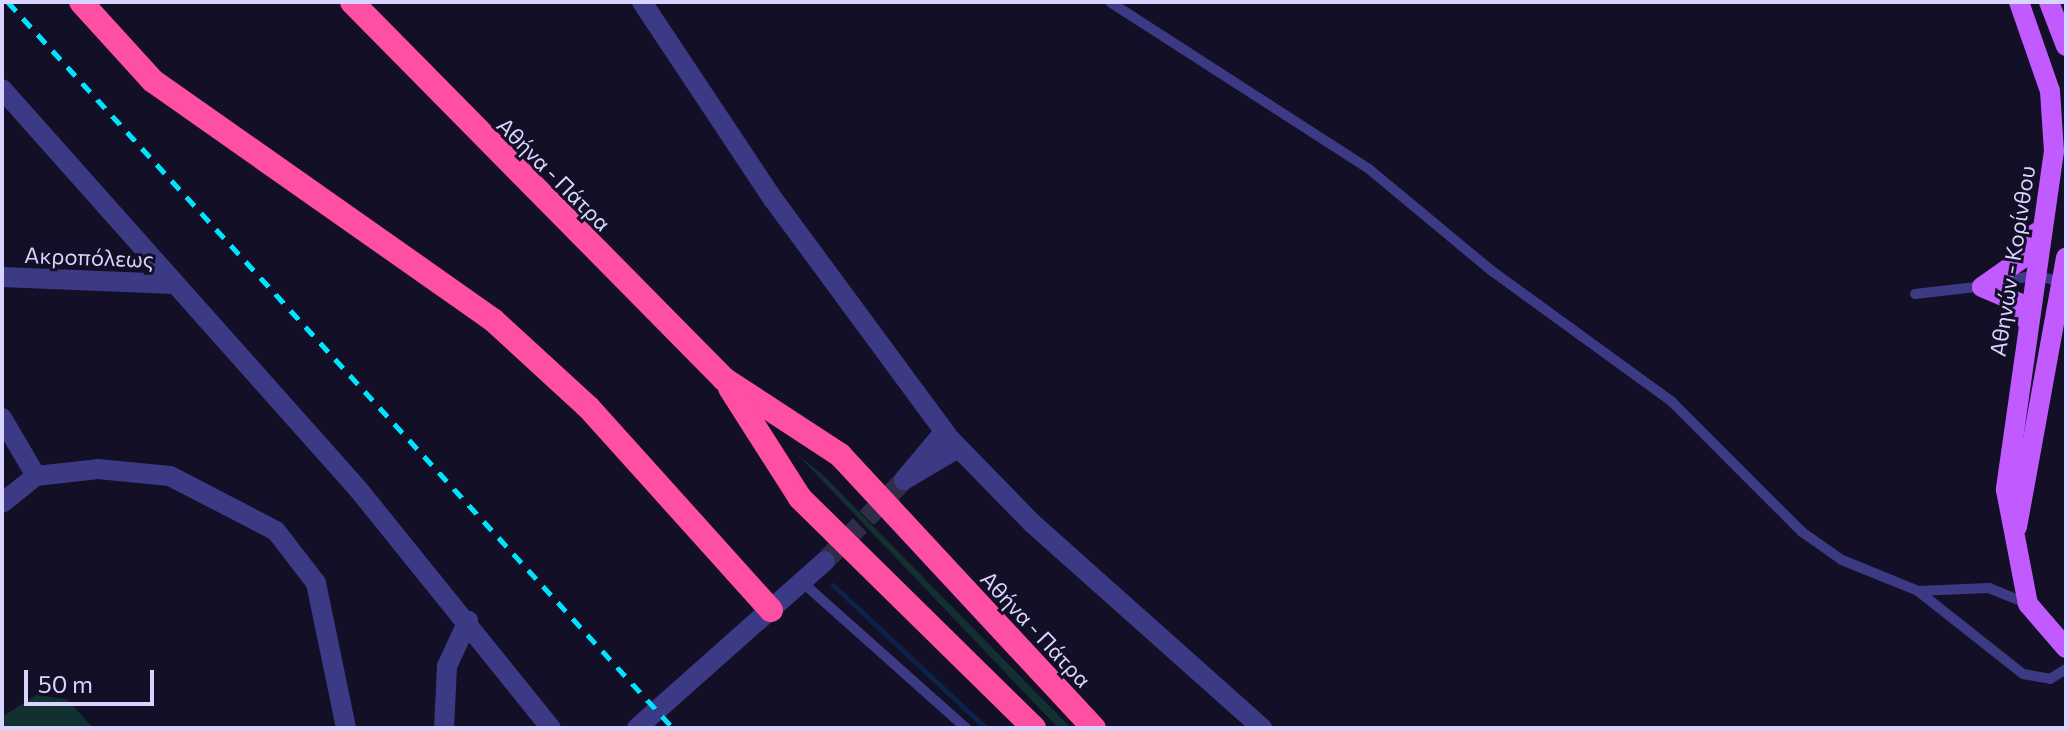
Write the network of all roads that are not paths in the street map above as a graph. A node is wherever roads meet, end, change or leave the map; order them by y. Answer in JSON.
{"nodes":[{"id":1,"x":81,"y":2,"type":"edge"},
{"id":2,"x":352,"y":2,"type":"edge"},
{"id":3,"x":642,"y":2,"type":"edge"},
{"id":4,"x":1110,"y":2,"type":"edge"},
{"id":5,"x":2019,"y":2,"type":"edge"},
{"id":6,"x":2049,"y":2,"type":"edge"},
{"id":7,"x":2066,"y":46,"type":"edge"},
{"id":8,"x":2,"y":89,"type":"edge"},
{"id":9,"x":2046,"y":211,"type":"junction"},
{"id":10,"x":2066,"y":257,"type":"edge"},
{"id":11,"x":2036,"y":275,"type":"junction"},
{"id":12,"x":2,"y":277,"type":"edge"},
{"id":13,"x":174,"y":284,"type":"junction"},
{"id":14,"x":2064,"y":285,"type":"edge"},
{"id":15,"x":1982,"y":287,"type":"junction"},
{"id":16,"x":1915,"y":294,"type":"dead end"},
{"id":17,"x":2028,"y":323,"type":"junction"},
{"id":18,"x":2060,"y":328,"type":"edge"},
{"id":19,"x":724,"y":379,"type":"junction"},
{"id":20,"x":2,"y":418,"type":"edge"},
{"id":21,"x":944,"y":432,"type":"junction"},
{"id":22,"x":958,"y":448,"type":"junction"},
{"id":23,"x":36,"y":476,"type":"junction"},
{"id":24,"x":2,"y":503,"type":"edge"},
{"id":25,"x":2016,"y":531,"type":"junction"},
{"id":26,"x":825,"y":561,"type":"tunnel mouth"},
{"id":27,"x":802,"y":582,"type":"junction"},
{"id":28,"x":1918,"y":591,"type":"junction"},
{"id":29,"x":2028,"y":604,"type":"junction"},
{"id":30,"x":771,"y":610,"type":"junction"},
{"id":31,"x":468,"y":621,"type":"junction"},
{"id":32,"x":2066,"y":648,"type":"edge"},
{"id":33,"x":2066,"y":669,"type":"edge"},
{"id":34,"x":346,"y":728,"type":"edge"},
{"id":35,"x":444,"y":728,"type":"edge"},
{"id":36,"x":551,"y":728,"type":"edge"},
{"id":37,"x":637,"y":728,"type":"edge"},
{"id":38,"x":966,"y":728,"type":"edge"},
{"id":39,"x":1034,"y":728,"type":"edge"},
{"id":40,"x":1094,"y":728,"type":"edge"},
{"id":41,"x":1262,"y":728,"type":"edge"}],
"edges":[{"from":1,"to":30,"type":"highway"},
{"from":2,"to":19,"type":"highway","name":"Αθήνα - Πάτρα"},
{"from":3,"to":21,"type":"street"},
{"from":4,"to":28,"type":"lane"},
{"from":5,"to":9,"type":"main road","name":"Αθηνών - Κορίνθου"},
{"from":6,"to":7,"type":"main road"},
{"from":8,"to":13,"type":"street"},
{"from":9,"to":11,"type":"main road","name":"Αθηνών - Κορίνθου"},
{"from":9,"to":15,"type":"main road"},
{"from":10,"to":14,"type":"main road","name":"Αθηνών - Κορίνθου"},
{"from":11,"to":14,"type":"lane"},
{"from":11,"to":15,"type":"lane"},
{"from":11,"to":17,"type":"main road","name":"Αθηνών - Κορίνθου"},
{"from":12,"to":13,"type":"street","name":"Ακροπόλεως"},
{"from":13,"to":31,"type":"street"},
{"from":14,"to":18,"type":"main road","name":"Αθηνών - Κορίνθου"},
{"from":15,"to":16,"type":"lane"},
{"from":15,"to":17,"type":"main road"},
{"from":17,"to":25,"type":"main road","name":"Αθηνών - Κορίνθου"},
{"from":18,"to":25,"type":"main road","name":"Αθηνών - Κορίνθου"},
{"from":19,"to":39,"type":"highway","name":"Αθήνα - Πάτρα"},
{"from":19,"to":40,"type":"highway","name":"Αθήνα - Πάτρα"},
{"from":20,"to":23,"type":"street"},
{"from":21,"to":22,"type":"street"},
{"from":21,"to":22,"type":"street"},
{"from":22,"to":41,"type":"street"},
{"from":23,"to":24,"type":"street"},
{"from":23,"to":34,"type":"street"},
{"from":25,"to":29,"type":"main road","name":"Αθηνών - Κορίνθου"},
{"from":26,"to":27,"type":"street"},
{"from":27,"to":30,"type":"street"},
{"from":27,"to":38,"type":"lane"},
{"from":28,"to":29,"type":"lane"},
{"from":28,"to":33,"type":"lane"},
{"from":29,"to":32,"type":"main road"},
{"from":30,"to":37,"type":"street"},
{"from":31,"to":35,"type":"street"},
{"from":31,"to":36,"type":"street"}]}
